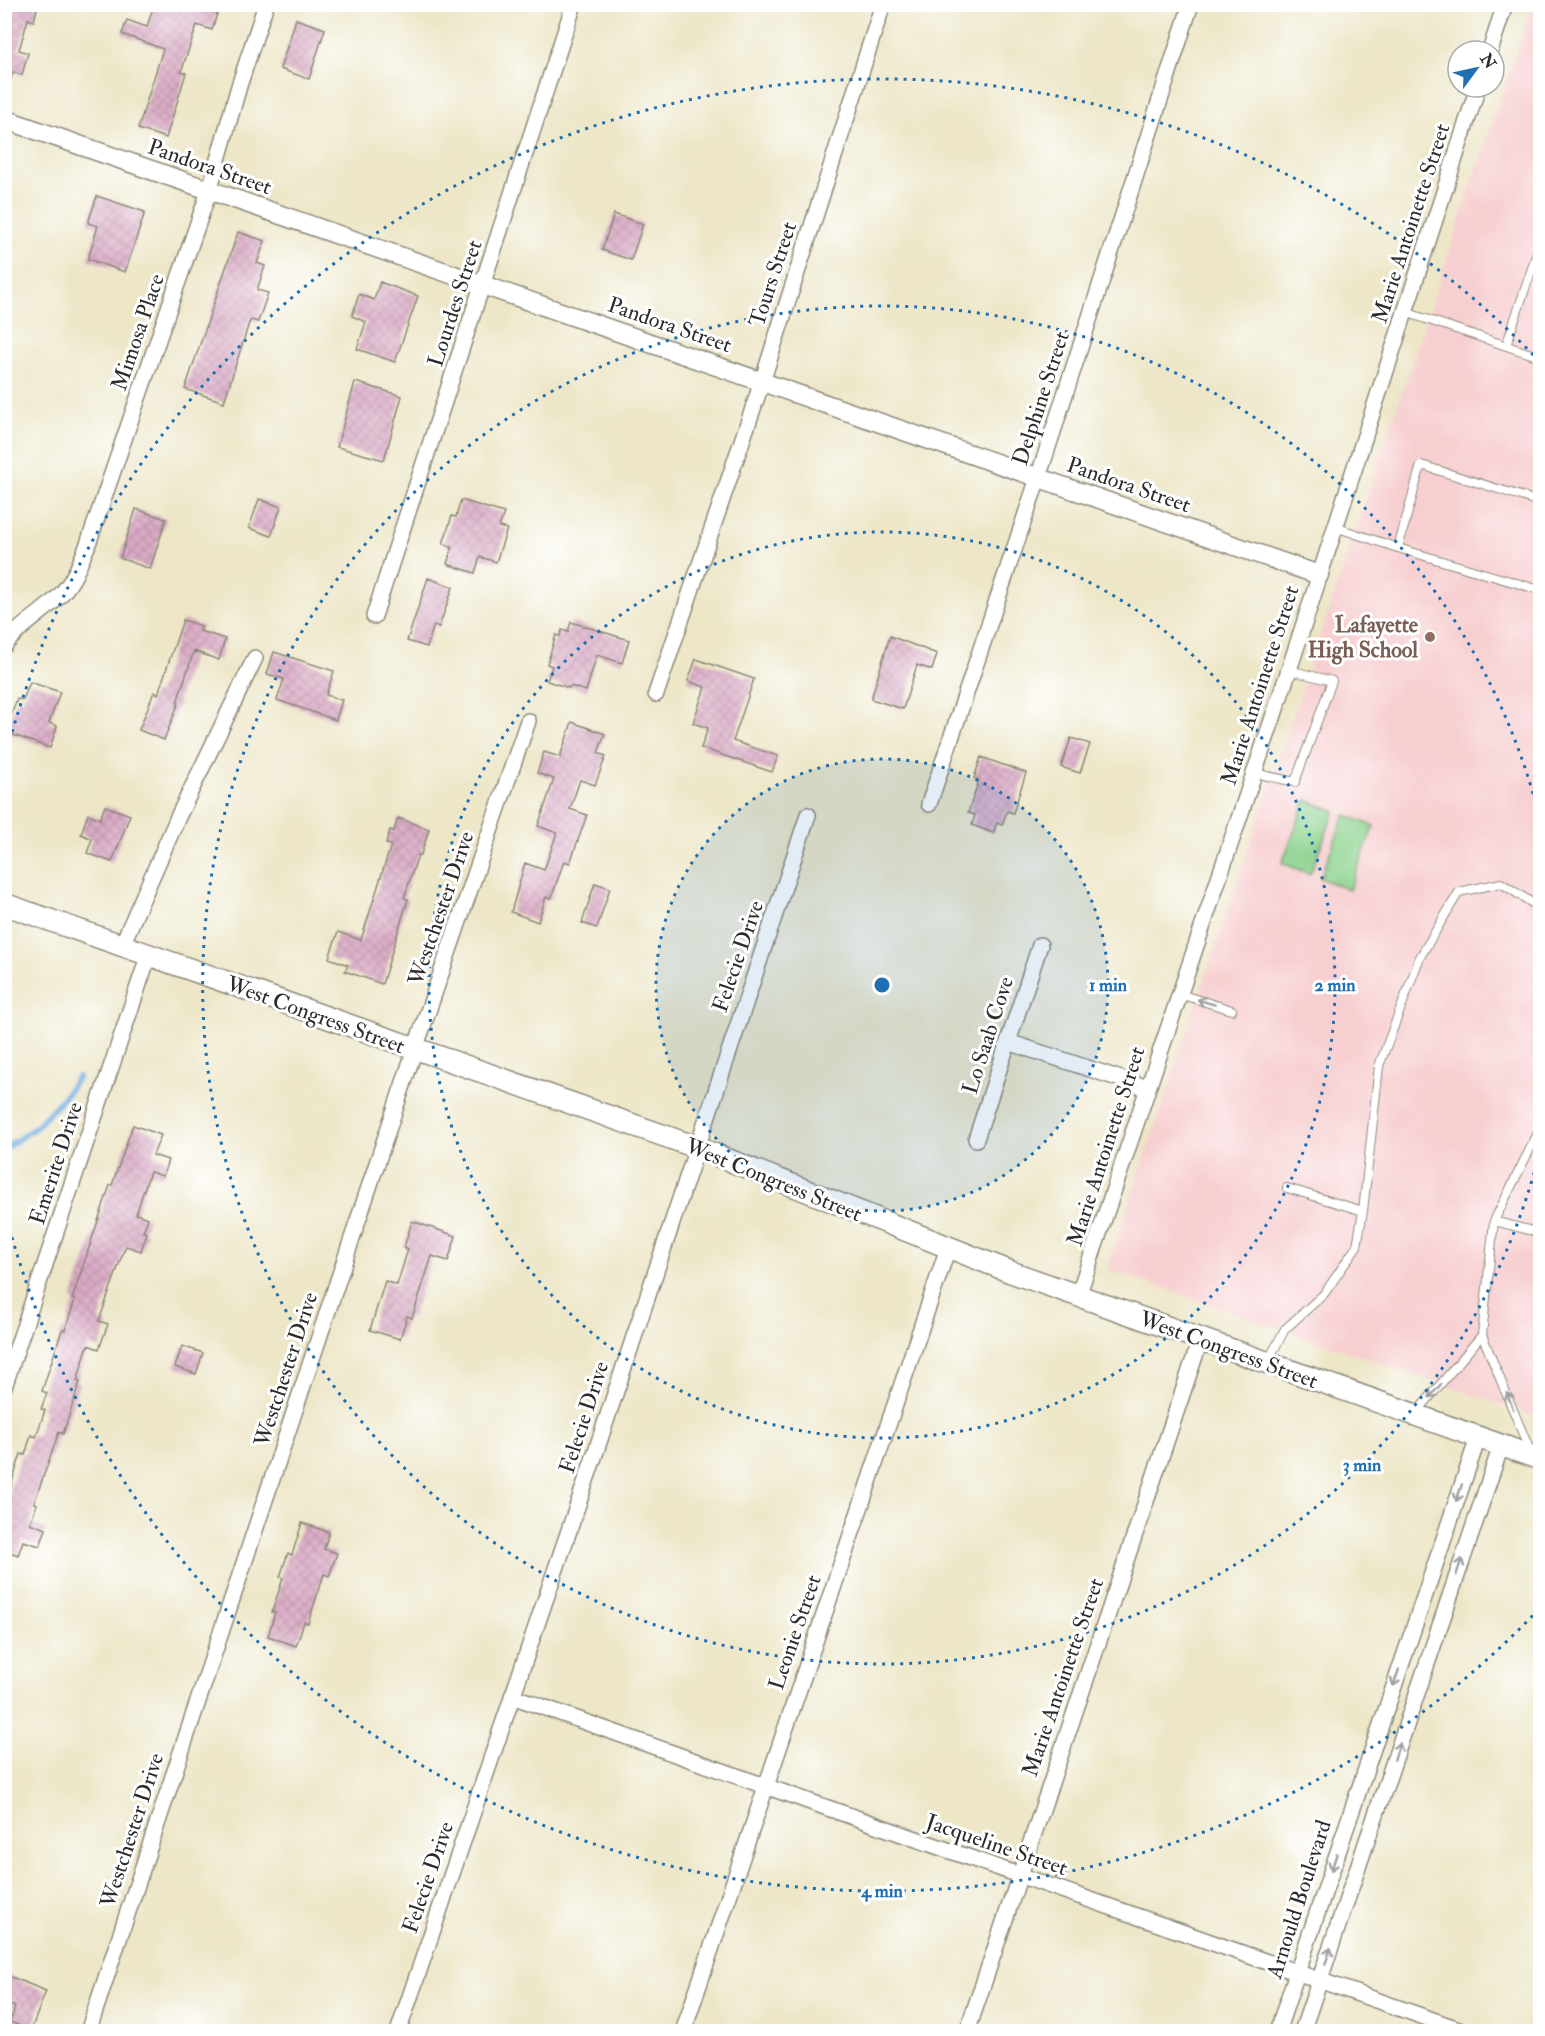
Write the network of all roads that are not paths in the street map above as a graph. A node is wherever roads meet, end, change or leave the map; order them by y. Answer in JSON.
{"nodes":[{"id":1,"x":266,"y":4,"type":"edge"},
{"id":2,"x":574,"y":4,"type":"edge"},
{"id":3,"x":883,"y":4,"type":"edge"},
{"id":4,"x":1191,"y":4,"type":"edge"},
{"id":5,"x":1505,"y":4,"type":"edge"},
{"id":6,"x":1494,"y":39,"type":"edge"},
{"id":7,"x":1474,"y":99,"type":"edge"},
{"id":8,"x":4,"y":119,"type":"edge"},
{"id":9,"x":209,"y":191,"type":"junction"},
{"id":10,"x":1540,"y":244,"type":"edge"},
{"id":11,"x":484,"y":285,"type":"junction"},
{"id":12,"x":1405,"y":312,"type":"junction"},
{"id":13,"x":1506,"y":346,"type":"junction"},
{"id":14,"x":1540,"y":357,"type":"edge"},
{"id":15,"x":762,"y":382,"type":"junction"},
{"id":16,"x":1038,"y":478,"type":"junction"},
{"id":17,"x":1540,"y":502,"type":"edge"},
{"id":18,"x":1335,"y":527,"type":"junction"},
{"id":19,"x":1398,"y":548,"type":"junction"},
{"id":20,"x":1319,"y":574,"type":"junction"},
{"id":21,"x":1540,"y":590,"type":"edge"},
{"id":22,"x":374,"y":616,"type":"dead end"},
{"id":23,"x":4,"y":646,"type":"edge"},
{"id":24,"x":255,"y":658,"type":"dead end"},
{"id":25,"x":1289,"y":670,"type":"junction"},
{"id":26,"x":656,"y":694,"type":"dead end"},
{"id":27,"x":528,"y":721,"type":"dead end"},
{"id":28,"x":1254,"y":773,"type":"junction"},
{"id":29,"x":929,"y":804,"type":"dead end"},
{"id":30,"x":808,"y":815,"type":"dead end"},
{"id":31,"x":4,"y":904,"type":"edge"},
{"id":32,"x":1540,"y":908,"type":"edge"},
{"id":33,"x":122,"y":945,"type":"junction"},
{"id":34,"x":1040,"y":945,"type":"dead end"},
{"id":35,"x":149,"y":954,"type":"junction"},
{"id":36,"x":1179,"y":994,"type":"junction"},
{"id":37,"x":1232,"y":1010,"type":"dead end"},
{"id":38,"x":1008,"y":1042,"type":"junction"},
{"id":39,"x":415,"y":1049,"type":"junction"},
{"id":40,"x":1148,"y":1088,"type":"junction"},
{"id":41,"x":1540,"y":1129,"type":"edge"},
{"id":42,"x":976,"y":1139,"type":"dead end"},
{"id":43,"x":696,"y":1147,"type":"junction"},
{"id":44,"x":1287,"y":1188,"type":"dead end"},
{"id":45,"x":1363,"y":1211,"type":"junction"},
{"id":46,"x":1494,"y":1221,"type":"junction"},
{"id":47,"x":1540,"y":1233,"type":"edge"},
{"id":48,"x":948,"y":1248,"type":"junction"},
{"id":49,"x":1078,"y":1296,"type":"junction"},
{"id":50,"x":1482,"y":1335,"type":"junction"},
{"id":51,"x":1201,"y":1338,"type":"junction"},
{"id":52,"x":1268,"y":1362,"type":"junction"},
{"id":53,"x":4,"y":1387,"type":"edge"},
{"id":54,"x":1414,"y":1415,"type":"junction"},
{"id":55,"x":1478,"y":1438,"type":"junction"},
{"id":56,"x":1501,"y":1446,"type":"junction"},
{"id":57,"x":1536,"y":1458,"type":"edge"},
{"id":58,"x":1427,"y":1585,"type":"junction"},
{"id":59,"x":1450,"y":1593,"type":"junction"},
{"id":60,"x":1408,"y":1643,"type":"junction"},
{"id":61,"x":1430,"y":1651,"type":"junction"},
{"id":62,"x":512,"y":1696,"type":"junction"},
{"id":63,"x":1361,"y":1780,"type":"junction"},
{"id":64,"x":765,"y":1786,"type":"junction"},
{"id":65,"x":1385,"y":1788,"type":"junction"},
{"id":66,"x":1020,"y":1876,"type":"junction"},
{"id":67,"x":1297,"y":1972,"type":"junction"},
{"id":68,"x":1320,"y":1980,"type":"junction"},
{"id":69,"x":88,"y":2031,"type":"edge"},
{"id":70,"x":398,"y":2031,"type":"edge"},
{"id":71,"x":683,"y":2031,"type":"edge"},
{"id":72,"x":967,"y":2031,"type":"edge"},
{"id":73,"x":1277,"y":2031,"type":"edge"},
{"id":74,"x":1302,"y":2031,"type":"edge"},
{"id":75,"x":1467,"y":2031,"type":"edge"}],
"edges":[{"from":1,"to":9,"type":"street","name":"Mimosa Place"},
{"from":2,"to":11,"type":"street","name":"Lourdes Street"},
{"from":3,"to":15,"type":"street","name":"Tours Street"},
{"from":4,"to":16,"type":"street","name":"Delphine Street"},
{"from":5,"to":6,"type":"street"},
{"from":7,"to":12,"type":"street","name":"Marie Antoinette Street"},
{"from":8,"to":9,"type":"street","name":"Pandora Street"},
{"from":9,"to":11,"type":"street","name":"Pandora Street"},
{"from":9,"to":23,"type":"street","name":"Mimosa Place"},
{"from":10,"to":13,"type":"lane"},
{"from":11,"to":15,"type":"street","name":"Pandora Street"},
{"from":11,"to":22,"type":"street","name":"Lourdes Street"},
{"from":12,"to":13,"type":"lane"},
{"from":12,"to":18,"type":"street","name":"Marie Antoinette Street"},
{"from":13,"to":14,"type":"lane"},
{"from":15,"to":16,"type":"street","name":"Pandora Street"},
{"from":15,"to":26,"type":"street","name":"Tours Street"},
{"from":16,"to":20,"type":"street","name":"Pandora Street"},
{"from":16,"to":29,"type":"street","name":"Delphine Street"},
{"from":17,"to":19,"type":"lane"},
{"from":18,"to":19,"type":"lane"},
{"from":18,"to":20,"type":"street","name":"Marie Antoinette Street"},
{"from":19,"to":21,"type":"lane"},
{"from":20,"to":25,"type":"street","name":"Marie Antoinette Street"},
{"from":24,"to":33,"type":"street"},
{"from":25,"to":28,"type":"street","name":"Marie Antoinette Street"},
{"from":25,"to":28,"type":"lane"},
{"from":27,"to":39,"type":"street","name":"Westchester Drive"},
{"from":28,"to":36,"type":"street","name":"Marie Antoinette Street"},
{"from":30,"to":43,"type":"street","name":"Felecie Drive"},
{"from":31,"to":33,"type":"main road","name":"West Congress Street"},
{"from":32,"to":45,"type":"lane"},
{"from":33,"to":35,"type":"main road","name":"West Congress Street"},
{"from":34,"to":38,"type":"street","name":"Lo Saab Cove"},
{"from":35,"to":39,"type":"main road","name":"West Congress Street"},
{"from":35,"to":53,"type":"street","name":"Emerite Drive"},
{"from":37,"to":36,"type":"lane","one_way":true},
{"from":36,"to":40,"type":"street","name":"Marie Antoinette Street"},
{"from":38,"to":40,"type":"street"},
{"from":38,"to":42,"type":"street","name":"Lo Saab Cove"},
{"from":39,"to":43,"type":"main road","name":"West Congress Street"},
{"from":39,"to":69,"type":"street","name":"Westchester Drive"},
{"from":40,"to":49,"type":"street","name":"Marie Antoinette Street"},
{"from":41,"to":46,"type":"lane"},
{"from":43,"to":48,"type":"main road","name":"West Congress Street"},
{"from":43,"to":62,"type":"street","name":"Felecie Drive"},
{"from":44,"to":45,"type":"lane"},
{"from":45,"to":52,"type":"lane"},
{"from":46,"to":47,"type":"lane"},
{"from":46,"to":50,"type":"lane"},
{"from":48,"to":49,"type":"main road","name":"West Congress Street"},
{"from":48,"to":64,"type":"street","name":"Leonie Street"},
{"from":49,"to":51,"type":"main road","name":"West Congress Street"},
{"from":50,"to":54,"type":"lane","one_way":true},
{"from":57,"to":50,"type":"lane","one_way":true},
{"from":51,"to":52,"type":"main road","name":"West Congress Street"},
{"from":51,"to":66,"type":"street","name":"Marie Antoinette Street"},
{"from":52,"to":54,"type":"main road","name":"West Congress Street"},
{"from":54,"to":55,"type":"main road","name":"West Congress Street"},
{"from":55,"to":56,"type":"main road","name":"West Congress Street"},
{"from":55,"to":58,"type":"street","name":"Arnould Boulevard","one_way":true},
{"from":56,"to":57,"type":"main road","name":"West Congress Street"},
{"from":59,"to":56,"type":"street","name":"Arnould Boulevard","one_way":true},
{"from":58,"to":59,"type":"street"},
{"from":58,"to":60,"type":"street","name":"Arnould Boulevard"},
{"from":59,"to":61,"type":"street","name":"Arnould Boulevard"},
{"from":60,"to":61,"type":"street"},
{"from":60,"to":63,"type":"street","name":"Arnould Boulevard","one_way":true},
{"from":65,"to":61,"type":"street","name":"Arnould Boulevard","one_way":true},
{"from":62,"to":64,"type":"street","name":"Jacqueline Street"},
{"from":62,"to":70,"type":"street","name":"Felecie Drive"},
{"from":63,"to":65,"type":"street"},
{"from":63,"to":67,"type":"street","name":"Arnould Boulevard","one_way":true},
{"from":64,"to":66,"type":"street","name":"Jacqueline Street"},
{"from":64,"to":71,"type":"street","name":"Leonie Street"},
{"from":68,"to":65,"type":"street","name":"Arnould Boulevard","one_way":true},
{"from":66,"to":67,"type":"street","name":"Jacqueline Street"},
{"from":66,"to":72,"type":"street","name":"Marie Antoinette Street"},
{"from":67,"to":68,"type":"street","name":"Jacqueline Street"},
{"from":67,"to":73,"type":"street","name":"Arnould Boulevard"},
{"from":68,"to":74,"type":"street","name":"Arnould Boulevard"},
{"from":68,"to":75,"type":"street","name":"Jacqueline Street"}]}
